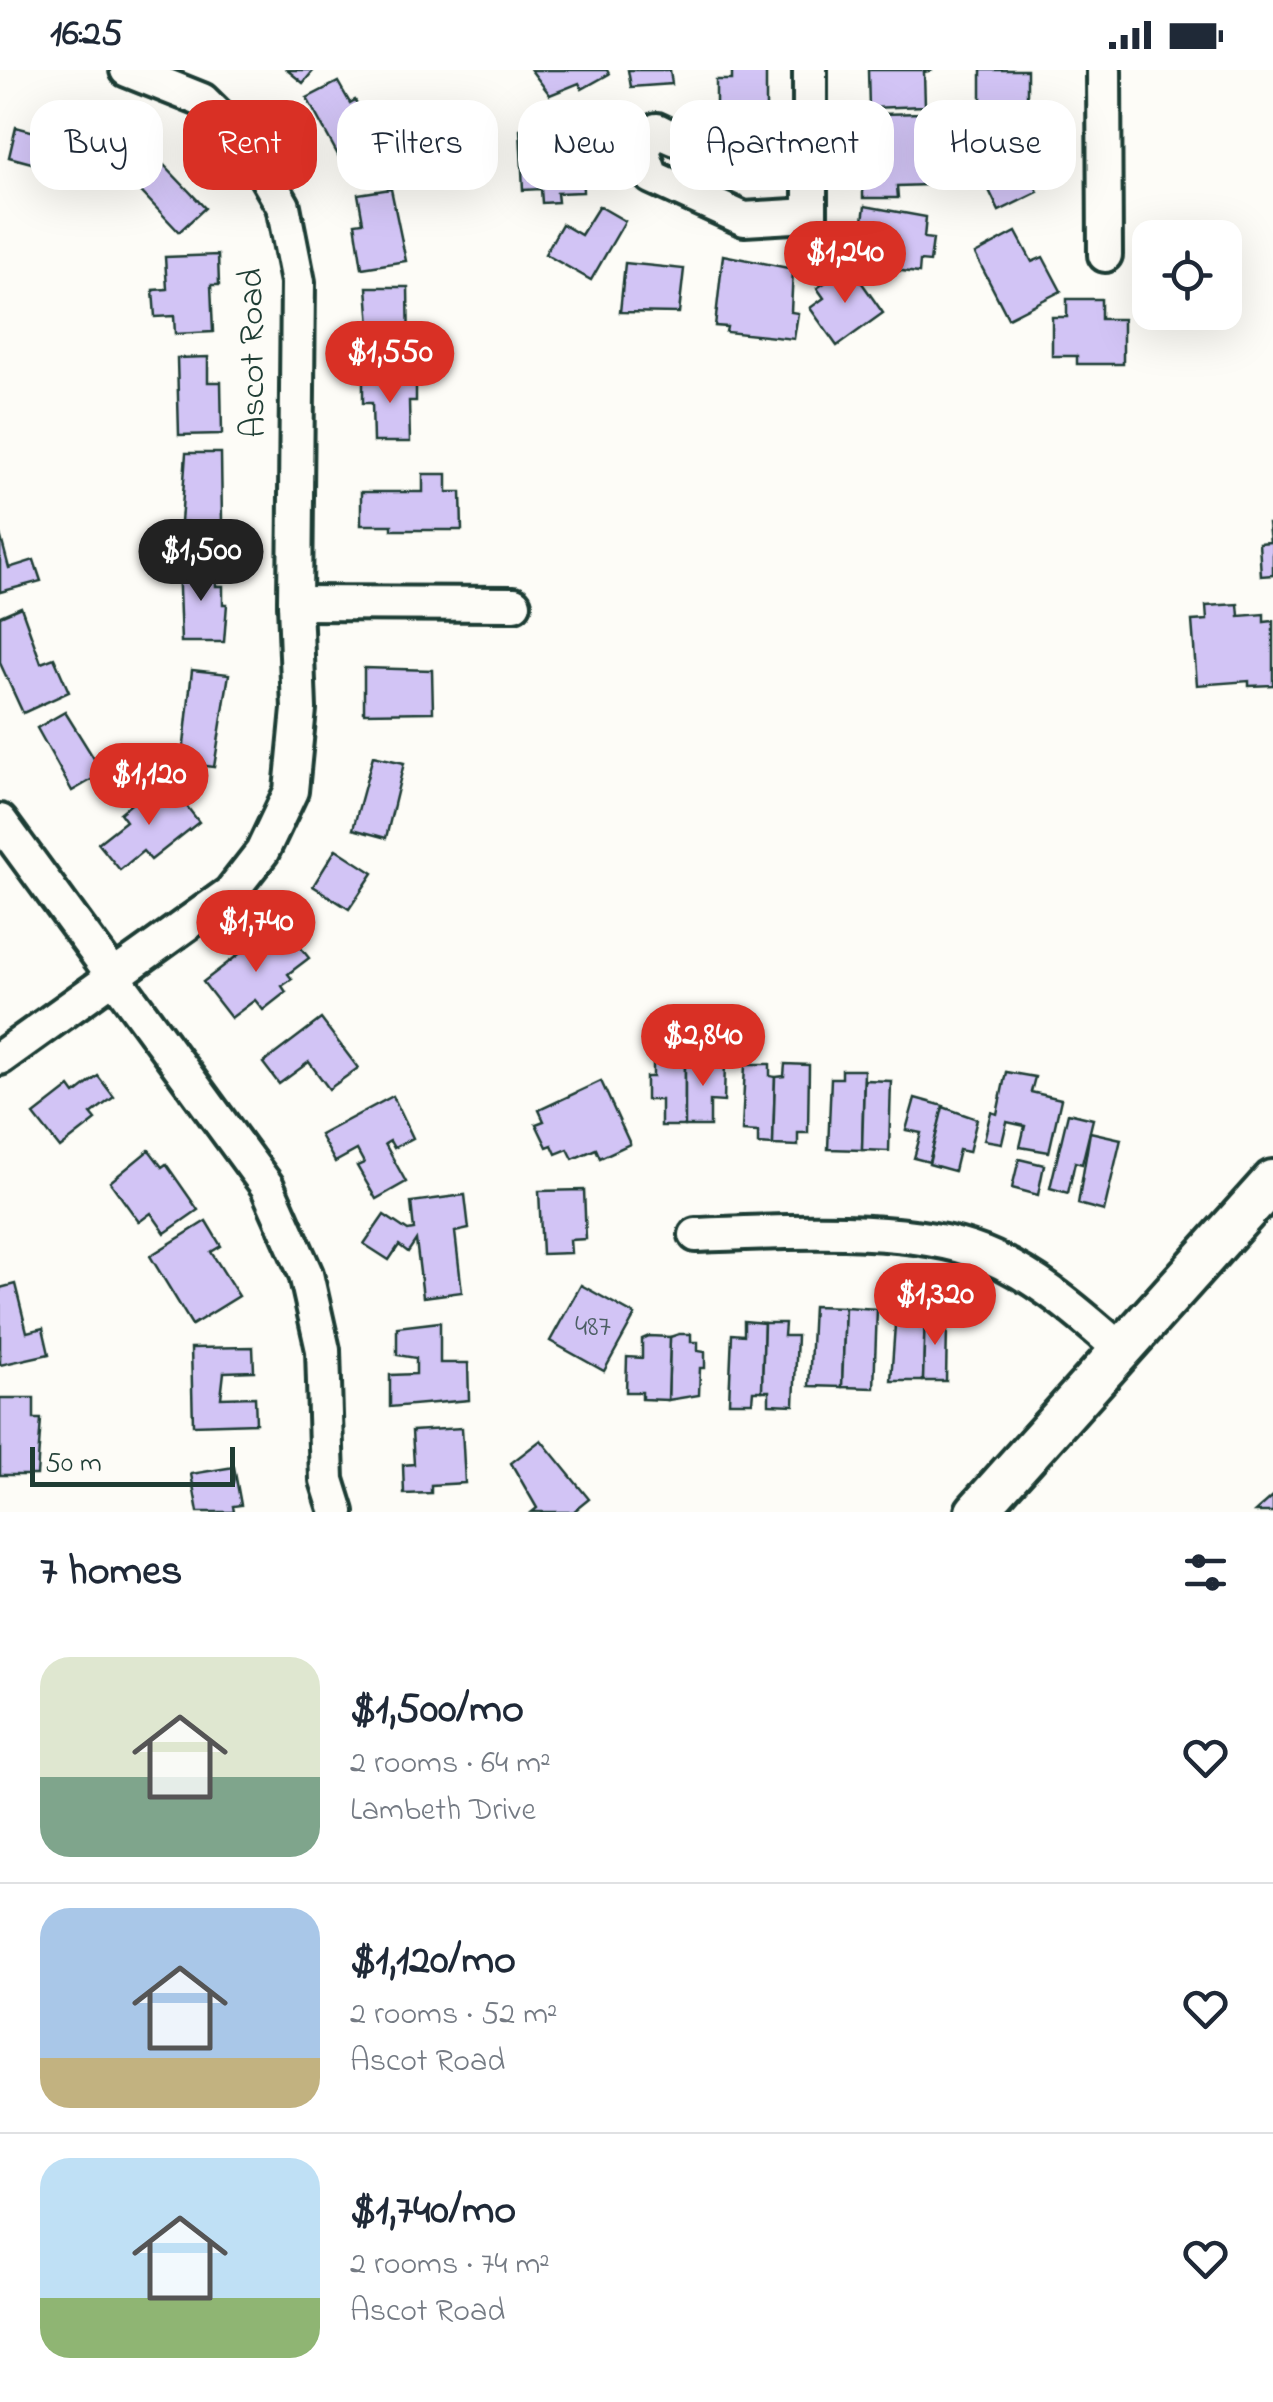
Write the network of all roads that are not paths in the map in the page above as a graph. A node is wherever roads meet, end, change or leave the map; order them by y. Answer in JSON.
{"nodes":[{"id":1,"x":128,"y":70,"type":"edge"},
{"id":2,"x":810,"y":70,"type":"edge"},
{"id":3,"x":1104,"y":70,"type":"edge"},
{"id":4,"x":810,"y":100,"type":"edge"},
{"id":5,"x":810,"y":151,"type":"joint"},
{"id":6,"x":1105,"y":255,"type":"dead end"},
{"id":7,"x":294,"y":603,"type":"junction"},
{"id":8,"x":514,"y":604,"type":"dead end"},
{"id":9,"x":0,"y":821,"type":"edge"},
{"id":10,"x":115,"y":976,"type":"junction"},
{"id":11,"x":0,"y":1058,"type":"edge"},
{"id":12,"x":1273,"y":1181,"type":"edge"},
{"id":13,"x":696,"y":1235,"type":"dead end"},
{"id":14,"x":1122,"y":1351,"type":"junction"},
{"id":15,"x":337,"y":1512,"type":"edge"},
{"id":16,"x":976,"y":1512,"type":"edge"}],
"edges":[{"from":1,"to":7,"type":"street","name":"Ascot Road"},
{"from":2,"to":4,"type":"street"},
{"from":3,"to":6,"type":"street"},
{"from":5,"to":5,"type":"street"},
{"from":7,"to":8,"type":"street"},
{"from":7,"to":10,"type":"street","name":"Ascot Road"},
{"from":9,"to":10,"type":"street"},
{"from":10,"to":11,"type":"street","name":"Ascot Road"},
{"from":10,"to":15,"type":"street"},
{"from":12,"to":14,"type":"main road"},
{"from":13,"to":14,"type":"street"},
{"from":14,"to":16,"type":"main road"}]}
